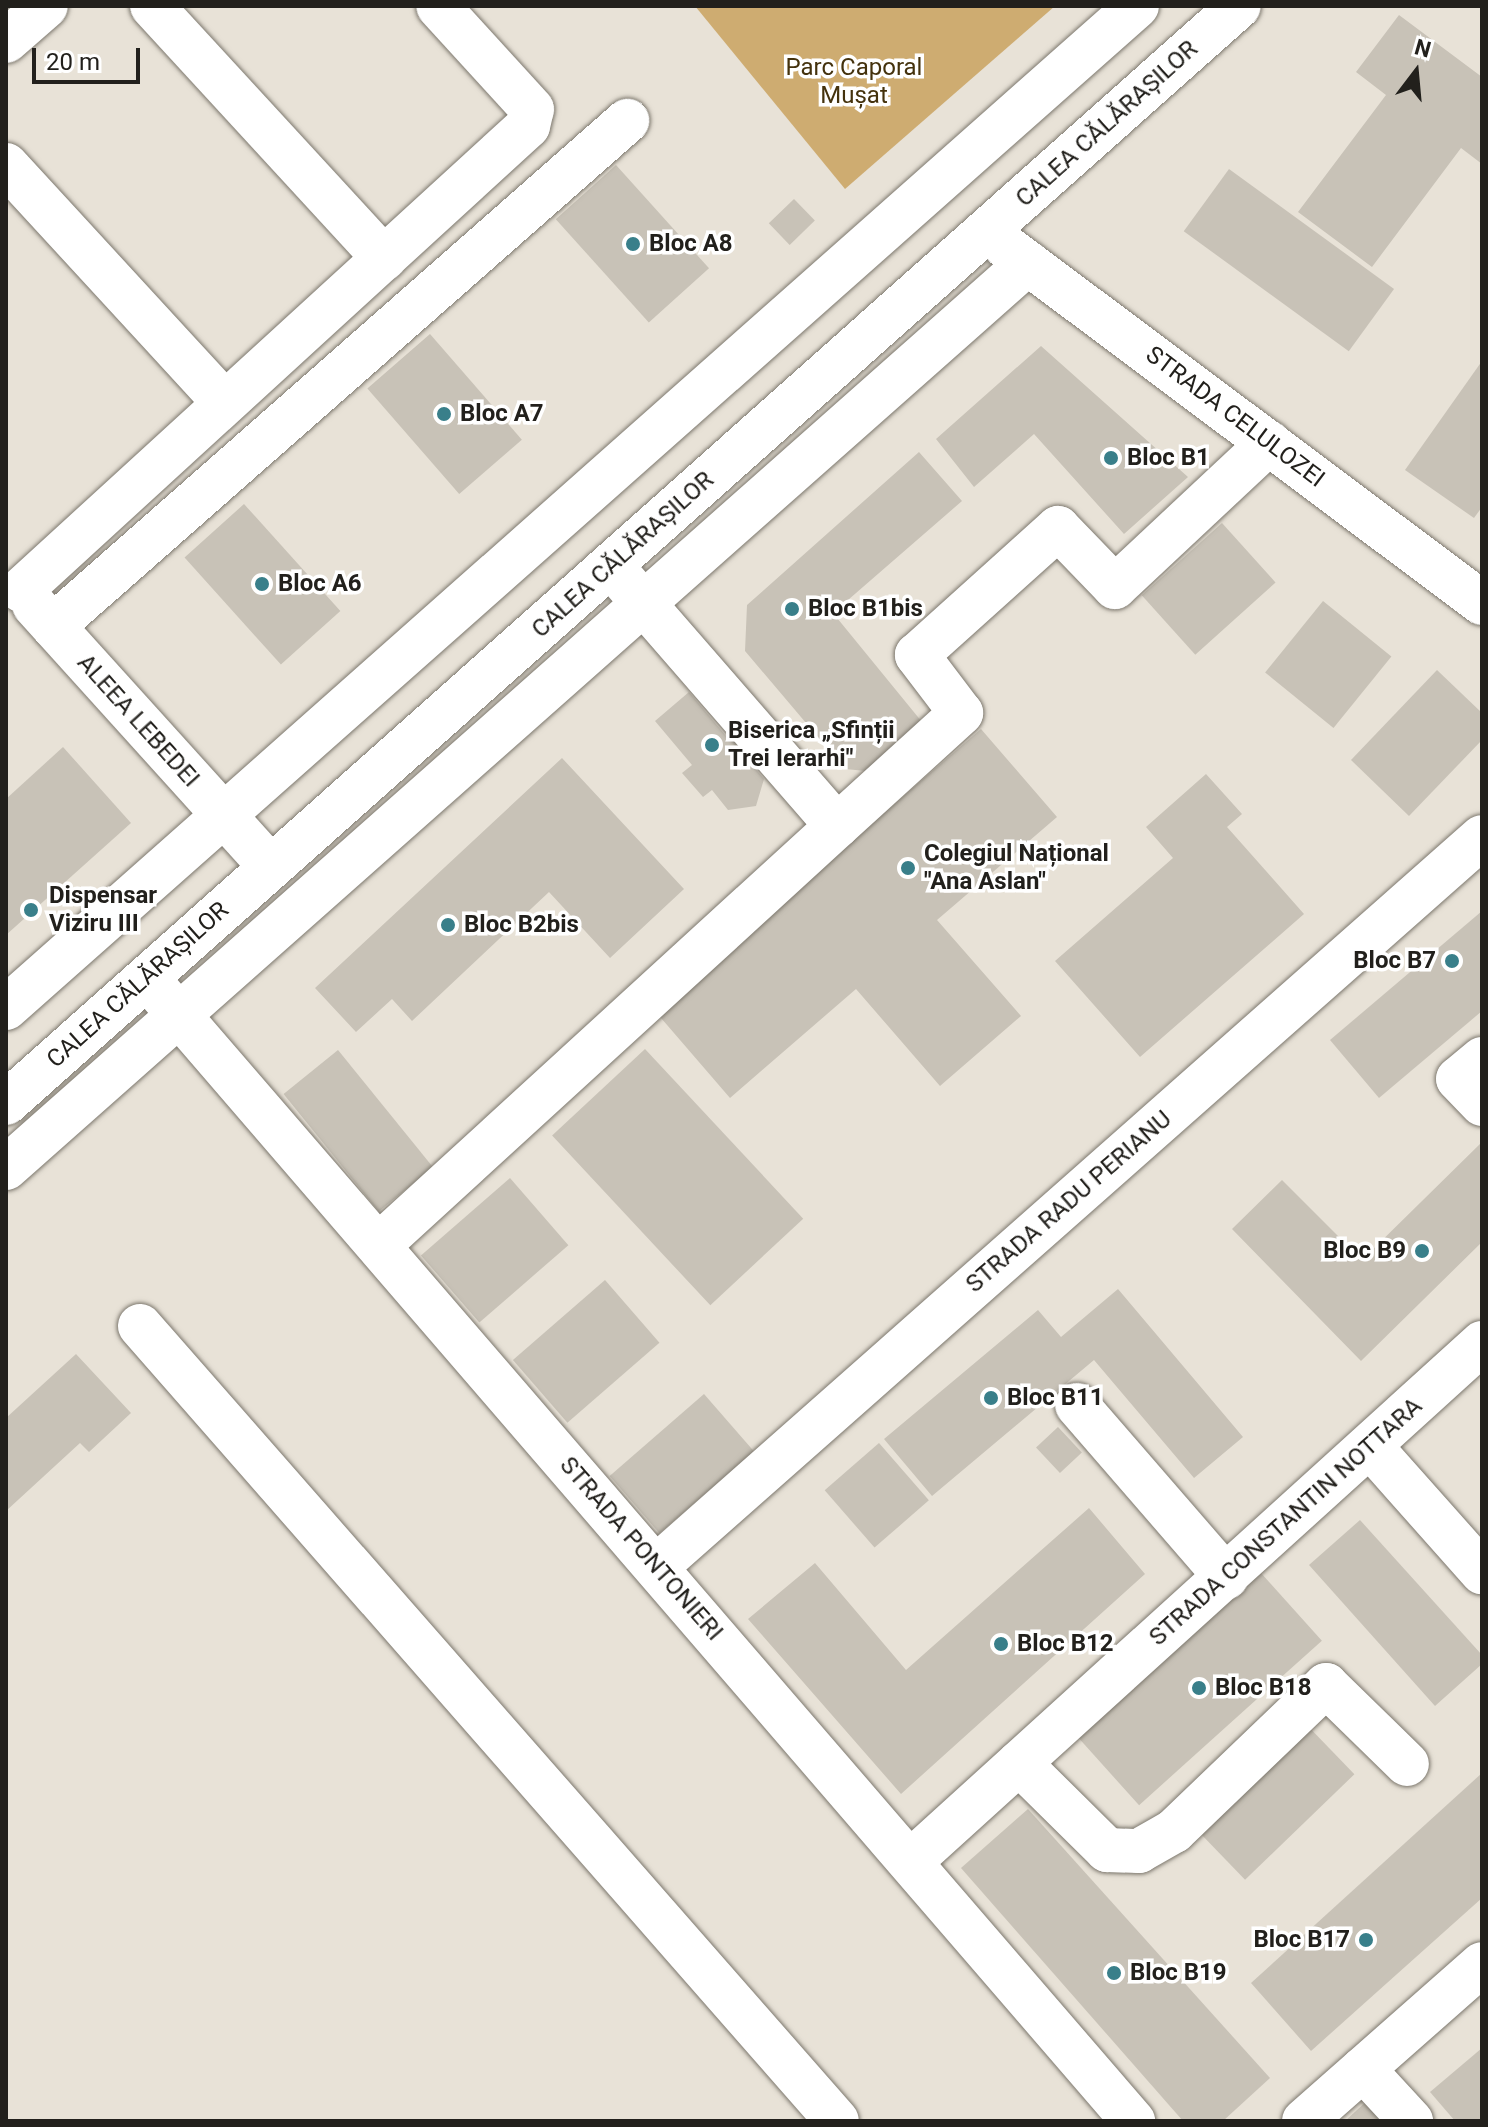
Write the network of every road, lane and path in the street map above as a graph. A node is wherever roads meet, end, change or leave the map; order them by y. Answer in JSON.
{"nodes":[{"id":1,"x":46,"y":6,"type":"edge"},
{"id":2,"x":152,"y":6,"type":"edge"},
{"id":3,"x":438,"y":6,"type":"edge"},
{"id":4,"x":1137,"y":6,"type":"edge"},
{"id":5,"x":1239,"y":6,"type":"edge"},
{"id":6,"x":6,"y":41,"type":"edge"},
{"id":7,"x":627,"y":121,"type":"dead end"},
{"id":8,"x":6,"y":165,"type":"edge"},
{"id":9,"x":987,"y":232,"type":"junction"},
{"id":10,"x":384,"y":258,"type":"junction"},
{"id":11,"x":1028,"y":263,"type":"junction"},
{"id":12,"x":225,"y":403,"type":"junction"},
{"id":13,"x":1269,"y":443,"type":"junction"},
{"id":14,"x":610,"y":565,"type":"junction"},
{"id":15,"x":14,"y":582,"type":"edge"},
{"id":16,"x":644,"y":603,"type":"junction"},
{"id":17,"x":1482,"y":603,"type":"edge"},
{"id":18,"x":53,"y":626,"type":"junction"},
{"id":19,"x":223,"y":817,"type":"junction"},
{"id":20,"x":837,"y":826,"type":"junction"},
{"id":21,"x":1482,"y":837,"type":"edge"},
{"id":22,"x":271,"y":867,"type":"junction"},
{"id":23,"x":147,"y":978,"type":"junction"},
{"id":24,"x":6,"y":1008,"type":"edge"},
{"id":25,"x":179,"y":1014,"type":"junction"},
{"id":26,"x":1482,"y":1059,"type":"edge"},
{"id":27,"x":6,"y":1103,"type":"edge"},
{"id":28,"x":1482,"y":1104,"type":"edge"},
{"id":29,"x":6,"y":1168,"type":"edge"},
{"id":30,"x":379,"y":1245,"type":"junction"},
{"id":31,"x":140,"y":1326,"type":"dead end"},
{"id":32,"x":1482,"y":1343,"type":"edge"},
{"id":33,"x":1077,"y":1405,"type":"dead end"},
{"id":34,"x":1370,"y":1446,"type":"junction"},
{"id":35,"x":656,"y":1567,"type":"junction"},
{"id":36,"x":1482,"y":1572,"type":"edge"},
{"id":37,"x":1226,"y":1577,"type":"junction"},
{"id":38,"x":1019,"y":1763,"type":"junction"},
{"id":39,"x":1407,"y":1764,"type":"dead end"},
{"id":40,"x":911,"y":1861,"type":"junction"},
{"id":41,"x":1482,"y":1964,"type":"edge"},
{"id":42,"x":1363,"y":2069,"type":"junction"},
{"id":43,"x":837,"y":2121,"type":"edge"},
{"id":44,"x":1133,"y":2121,"type":"edge"},
{"id":45,"x":1304,"y":2121,"type":"edge"},
{"id":46,"x":1411,"y":2121,"type":"edge"}],
"edges":[{"from":1,"to":6,"type":"street"},
{"from":2,"to":10,"type":"street"},
{"from":3,"to":10,"type":"street"},
{"from":4,"to":19,"type":"street"},
{"from":5,"to":9,"type":"street","name":"CALEA CĂLĂRAȘILOR"},
{"from":7,"to":18,"type":"street"},
{"from":8,"to":12,"type":"street"},
{"from":9,"to":11,"type":"street","name":"STRADA CELULOZEI"},
{"from":9,"to":14,"type":"street","name":"CALEA CĂLĂRAȘILOR"},
{"from":10,"to":12,"type":"street"},
{"from":11,"to":13,"type":"street","name":"STRADA CELULOZEI"},
{"from":11,"to":16,"type":"street"},
{"from":12,"to":15,"type":"street"},
{"from":13,"to":17,"type":"street","name":"STRADA CELULOZEI"},
{"from":13,"to":20,"type":"street"},
{"from":14,"to":16,"type":"street"},
{"from":14,"to":22,"type":"street","name":"CALEA CĂLĂRAȘILOR"},
{"from":15,"to":18,"type":"street","name":"ALEEA LEBEDEI"},
{"from":16,"to":20,"type":"street"},
{"from":16,"to":25,"type":"street"},
{"from":18,"to":19,"type":"street","name":"ALEEA LEBEDEI"},
{"from":19,"to":22,"type":"street","name":"ALEEA LEBEDEI"},
{"from":19,"to":24,"type":"street"},
{"from":20,"to":30,"type":"street"},
{"from":21,"to":35,"type":"street","name":"STRADA RADU PERIANU"},
{"from":22,"to":23,"type":"street","name":"CALEA CĂLĂRAȘILOR"},
{"from":23,"to":25,"type":"street","name":"STRADA PONTONIERI"},
{"from":23,"to":27,"type":"street","name":"CALEA CĂLĂRAȘILOR"},
{"from":25,"to":29,"type":"street"},
{"from":25,"to":30,"type":"street","name":"STRADA PONTONIERI"},
{"from":26,"to":28,"type":"street"},
{"from":30,"to":35,"type":"street","name":"STRADA PONTONIERI"},
{"from":31,"to":43,"type":"street"},
{"from":32,"to":34,"type":"street","name":"STRADA CONSTANTIN NOTTARA"},
{"from":33,"to":37,"type":"street"},
{"from":34,"to":36,"type":"street"},
{"from":34,"to":37,"type":"street","name":"STRADA CONSTANTIN NOTTARA"},
{"from":35,"to":40,"type":"street","name":"STRADA PONTONIERI"},
{"from":37,"to":38,"type":"street","name":"STRADA CONSTANTIN NOTTARA"},
{"from":38,"to":39,"type":"street"},
{"from":38,"to":40,"type":"street","name":"STRADA CONSTANTIN NOTTARA"},
{"from":40,"to":44,"type":"street","name":"STRADA PONTONIERI"},
{"from":41,"to":42,"type":"street"},
{"from":42,"to":45,"type":"street"},
{"from":42,"to":46,"type":"street"}]}
